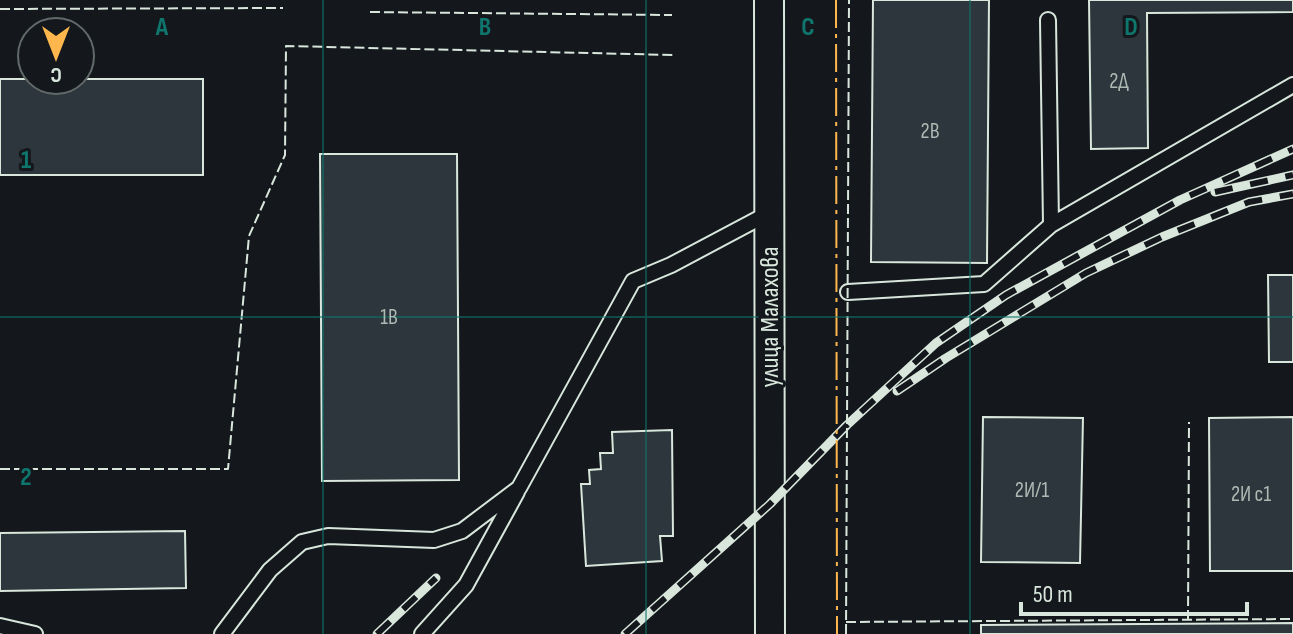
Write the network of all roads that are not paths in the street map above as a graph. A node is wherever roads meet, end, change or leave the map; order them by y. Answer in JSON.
{"nodes":[{"id":1,"x":769,"y":0,"type":"edge"},
{"id":2,"x":1048,"y":20,"type":"dead end"},
{"id":3,"x":1293,"y":85,"type":"edge"},
{"id":4,"x":770,"y":213,"type":"junction"},
{"id":5,"x":1051,"y":225,"type":"junction"},
{"id":6,"x":848,"y":292,"type":"dead end"},
{"id":7,"x":519,"y":488,"type":"junction"},
{"id":8,"x":0,"y":626,"type":"edge"},
{"id":9,"x":35,"y":634,"type":"edge"},
{"id":10,"x":222,"y":634,"type":"edge"},
{"id":11,"x":422,"y":634,"type":"edge"},
{"id":12,"x":770,"y":634,"type":"edge"}],
"edges":[{"from":1,"to":4,"type":"street","name":"улица Малахова"},
{"from":2,"to":5,"type":"lane"},
{"from":3,"to":5,"type":"lane"},
{"from":4,"to":7,"type":"lane"},
{"from":4,"to":12,"type":"street","name":"улица Малахова"},
{"from":5,"to":6,"type":"lane"},
{"from":7,"to":10,"type":"lane"},
{"from":7,"to":11,"type":"lane"},
{"from":8,"to":9,"type":"lane"}]}
